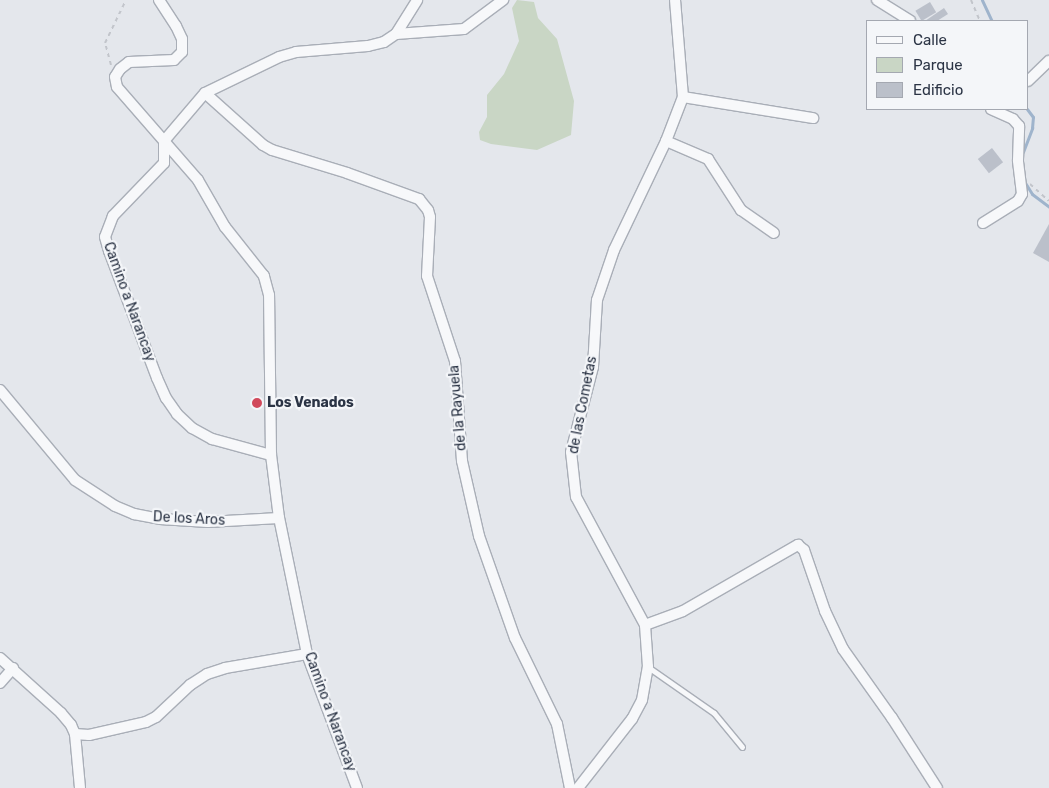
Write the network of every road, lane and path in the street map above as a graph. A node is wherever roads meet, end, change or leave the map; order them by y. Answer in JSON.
{"nodes":[{"id":1,"x":126,"y":0,"type":"edge"},
{"id":2,"x":159,"y":0,"type":"edge"},
{"id":3,"x":416,"y":0,"type":"edge"},
{"id":4,"x":503,"y":0,"type":"edge"},
{"id":5,"x":676,"y":0,"type":"edge"},
{"id":6,"x":878,"y":0,"type":"edge"},
{"id":7,"x":971,"y":0,"type":"edge"},
{"id":8,"x":908,"y":20,"type":"edge"},
{"id":9,"x":980,"y":20,"type":"edge"},
{"id":10,"x":396,"y":34,"type":"junction"},
{"id":11,"x":1049,"y":61,"type":"edge"},
{"id":12,"x":115,"y":77,"type":"junction"},
{"id":13,"x":1029,"y":80,"type":"edge"},
{"id":14,"x":205,"y":94,"type":"junction"},
{"id":15,"x":683,"y":97,"type":"junction"},
{"id":16,"x":995,"y":110,"type":"edge"},
{"id":17,"x":1008,"y":113,"type":"edge"},
{"id":18,"x":813,"y":118,"type":"dead end"},
{"id":19,"x":164,"y":141,"type":"junction"},
{"id":20,"x":666,"y":141,"type":"junction"},
{"id":21,"x":1019,"y":174,"type":"junction"},
{"id":22,"x":1049,"y":201,"type":"edge"},
{"id":23,"x":982,"y":223,"type":"dead end"},
{"id":24,"x":774,"y":234,"type":"dead end"},
{"id":25,"x":0,"y":390,"type":"edge"},
{"id":26,"x":271,"y":455,"type":"junction"},
{"id":27,"x":279,"y":518,"type":"junction"},
{"id":28,"x":645,"y":625,"type":"junction"},
{"id":29,"x":307,"y":654,"type":"junction"},
{"id":30,"x":0,"y":658,"type":"edge"},
{"id":31,"x":648,"y":667,"type":"junction"},
{"id":32,"x":13,"y":668,"type":"junction"},
{"id":33,"x":0,"y":683,"type":"edge"},
{"id":34,"x":75,"y":734,"type":"junction"},
{"id":35,"x":742,"y":747,"type":"dead end"},
{"id":36,"x":80,"y":788,"type":"edge"},
{"id":37,"x":357,"y":788,"type":"edge"},
{"id":38,"x":570,"y":788,"type":"edge"},
{"id":39,"x":578,"y":788,"type":"edge"},
{"id":40,"x":937,"y":788,"type":"edge"}],
"edges":[{"from":1,"to":12,"type":"path"},
{"from":2,"to":12,"type":"street"},
{"from":3,"to":10,"type":"street"},
{"from":4,"to":10,"type":"street"},
{"from":5,"to":15,"type":"street","name":"de las Cometas"},
{"from":6,"to":8,"type":"street"},
{"from":7,"to":9,"type":"path"},
{"from":10,"to":14,"type":"street"},
{"from":11,"to":13,"type":"street"},
{"from":12,"to":19,"type":"street"},
{"from":14,"to":19,"type":"street"},
{"from":14,"to":38,"type":"street","name":"de la Rayuela"},
{"from":15,"to":18,"type":"street"},
{"from":15,"to":20,"type":"street","name":"de las Cometas"},
{"from":16,"to":17,"type":"street"},
{"from":17,"to":21,"type":"street"},
{"from":19,"to":26,"type":"street","name":"Camino a Narancay"},
{"from":19,"to":26,"type":"street","name":"Camino a Narancay"},
{"from":20,"to":24,"type":"street"},
{"from":20,"to":28,"type":"street","name":"de las Cometas"},
{"from":21,"to":22,"type":"path"},
{"from":21,"to":23,"type":"street"},
{"from":25,"to":27,"type":"street","name":"De los Aros"},
{"from":26,"to":27,"type":"street","name":"Camino a Narancay"},
{"from":27,"to":29,"type":"street","name":"Camino a Narancay"},
{"from":28,"to":31,"type":"street","name":"de las Cometas"},
{"from":28,"to":40,"type":"street"},
{"from":29,"to":34,"type":"street"},
{"from":29,"to":37,"type":"street","name":"Camino a Narancay"},
{"from":30,"to":32,"type":"street"},
{"from":31,"to":35,"type":"lane"},
{"from":31,"to":39,"type":"street","name":"de las Cometas"},
{"from":32,"to":33,"type":"street"},
{"from":32,"to":34,"type":"street"},
{"from":34,"to":36,"type":"street"}]}
